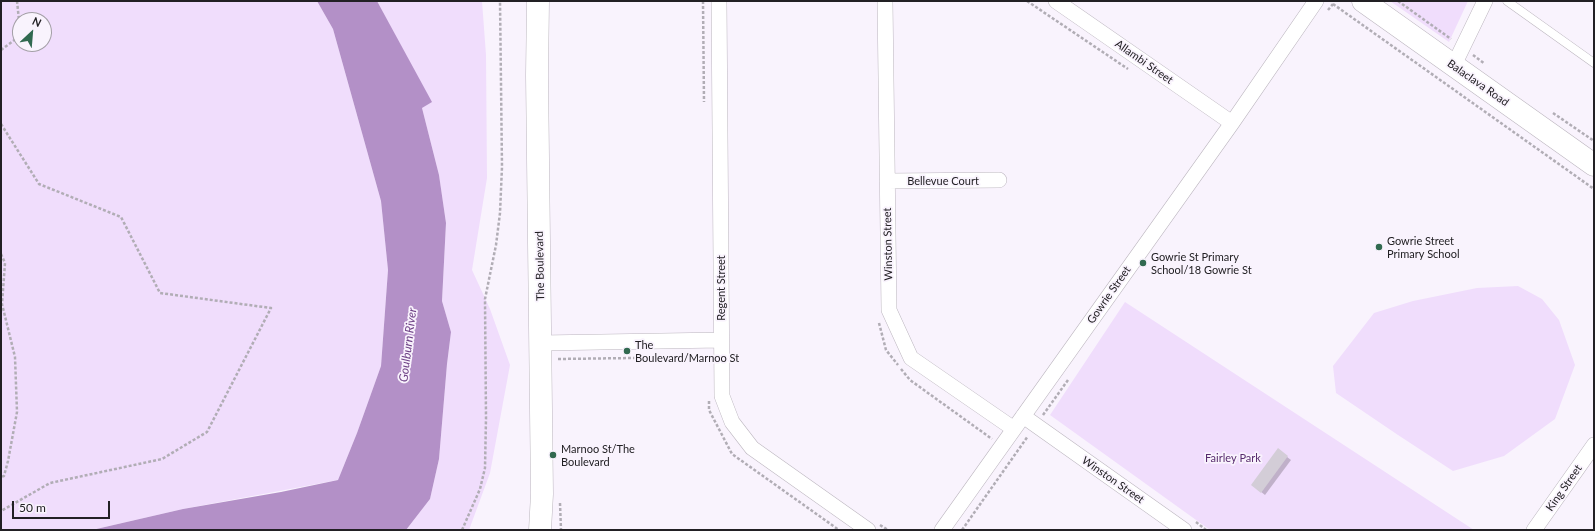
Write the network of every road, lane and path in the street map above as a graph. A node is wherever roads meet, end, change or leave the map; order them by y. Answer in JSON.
{"nodes":[{"id":1,"x":17,"y":1,"type":"edge"},
{"id":2,"x":500,"y":1,"type":"edge"},
{"id":3,"x":538,"y":1,"type":"edge"},
{"id":4,"x":719,"y":1,"type":"edge"},
{"id":5,"x":885,"y":1,"type":"edge"},
{"id":6,"x":1027,"y":1,"type":"edge"},
{"id":7,"x":1056,"y":1,"type":"edge"},
{"id":8,"x":1316,"y":1,"type":"edge"},
{"id":9,"x":1329,"y":1,"type":"edge"},
{"id":10,"x":1363,"y":1,"type":"edge"},
{"id":11,"x":1485,"y":1,"type":"edge"},
{"id":12,"x":1507,"y":1,"type":"edge"},
{"id":13,"x":18,"y":12,"type":"edge"},
{"id":14,"x":12,"y":42,"type":"edge"},
{"id":15,"x":1,"y":50,"type":"edge"},
{"id":16,"x":1594,"y":63,"type":"edge"},
{"id":17,"x":1454,"y":65,"type":"junction"},
{"id":18,"x":1133,"y":73,"type":"dead end"},
{"id":19,"x":1549,"y":110,"type":"dead end"},
{"id":20,"x":1232,"y":123,"type":"junction"},
{"id":21,"x":1,"y":124,"type":"edge"},
{"id":22,"x":1594,"y":141,"type":"edge"},
{"id":23,"x":1594,"y":165,"type":"edge"},
{"id":24,"x":999,"y":180,"type":"dead end"},
{"id":25,"x":887,"y":181,"type":"junction"},
{"id":26,"x":1594,"y":190,"type":"edge"},
{"id":27,"x":1,"y":254,"type":"edge"},
{"id":28,"x":721,"y":340,"type":"junction"},
{"id":29,"x":541,"y":342,"type":"junction"},
{"id":30,"x":708,"y":357,"type":"dead end"},
{"id":31,"x":558,"y":359,"type":"dead end"},
{"id":32,"x":1023,"y":416,"type":"junction"},
{"id":33,"x":1014,"y":429,"type":"junction"},
{"id":34,"x":1594,"y":445,"type":"edge"},
{"id":35,"x":1,"y":477,"type":"edge"},
{"id":36,"x":1,"y":511,"type":"edge"},
{"id":37,"x":871,"y":525,"type":"edge"},
{"id":38,"x":462,"y":530,"type":"edge"},
{"id":39,"x":540,"y":530,"type":"edge"},
{"id":40,"x":888,"y":530,"type":"edge"},
{"id":41,"x":942,"y":530,"type":"edge"},
{"id":42,"x":1184,"y":530,"type":"edge"},
{"id":43,"x":1534,"y":530,"type":"edge"}],
"edges":[{"from":1,"to":13,"type":"path"},
{"from":2,"to":38,"type":"path"},
{"from":3,"to":29,"type":"street","name":"The Boulevard"},
{"from":4,"to":28,"type":"street","name":"Regent Street"},
{"from":5,"to":25,"type":"street","name":"Winston Street"},
{"from":6,"to":18,"type":"path"},
{"from":7,"to":20,"type":"street","name":"Allambi Street"},
{"from":8,"to":20,"type":"street","name":"Gowrie Street"},
{"from":9,"to":26,"type":"path"},
{"from":10,"to":17,"type":"street","name":"Balaclava Road"},
{"from":11,"to":17,"type":"street"},
{"from":12,"to":16,"type":"lane"},
{"from":14,"to":15,"type":"path"},
{"from":17,"to":23,"type":"street","name":"Balaclava Road"},
{"from":19,"to":22,"type":"path"},
{"from":20,"to":32,"type":"street","name":"Gowrie Street"},
{"from":21,"to":36,"type":"path"},
{"from":24,"to":25,"type":"street","name":"Bellevue Court"},
{"from":25,"to":33,"type":"street","name":"Winston Street"},
{"from":27,"to":35,"type":"path"},
{"from":28,"to":29,"type":"street"},
{"from":28,"to":37,"type":"street","name":"Regent Street"},
{"from":29,"to":39,"type":"street","name":"The Boulevard"},
{"from":30,"to":31,"type":"path"},
{"from":32,"to":33,"type":"street","name":"Gowrie Street"},
{"from":32,"to":42,"type":"street","name":"Winston Street"},
{"from":33,"to":41,"type":"street","name":"Gowrie Street"},
{"from":34,"to":43,"type":"street","name":"King Street"},
{"from":37,"to":40,"type":"path"}]}
